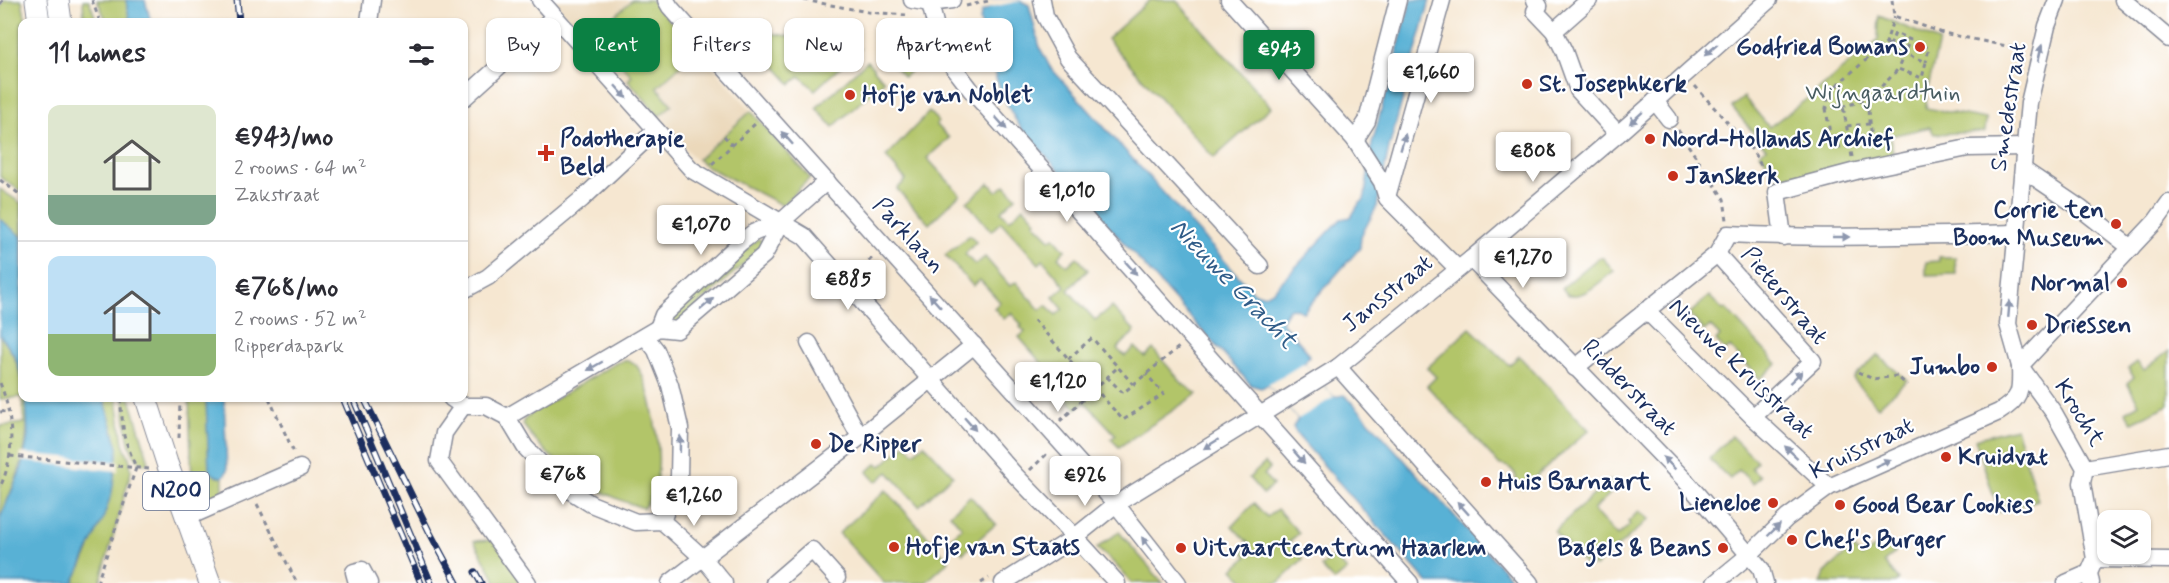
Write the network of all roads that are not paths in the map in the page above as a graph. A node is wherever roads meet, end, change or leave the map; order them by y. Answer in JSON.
{"nodes":[{"id":1,"x":36,"y":0,"type":"edge"},
{"id":2,"x":58,"y":0,"type":"edge"},
{"id":3,"x":372,"y":0,"type":"edge"},
{"id":4,"x":540,"y":0,"type":"edge"},
{"id":5,"x":666,"y":0,"type":"edge"},
{"id":6,"x":912,"y":0,"type":"edge"},
{"id":7,"x":952,"y":0,"type":"edge"},
{"id":8,"x":1042,"y":0,"type":"edge"},
{"id":9,"x":1229,"y":0,"type":"edge"},
{"id":10,"x":1398,"y":0,"type":"edge"},
{"id":11,"x":1442,"y":0,"type":"edge"},
{"id":12,"x":1589,"y":0,"type":"edge"},
{"id":13,"x":1769,"y":0,"type":"edge"},
{"id":14,"x":2057,"y":0,"type":"edge"},
{"id":15,"x":2122,"y":0,"type":"edge"},
{"id":16,"x":1535,"y":6,"type":"edge"},
{"id":17,"x":931,"y":7,"type":"junction"},
{"id":18,"x":554,"y":17,"type":"junction"},
{"id":19,"x":38,"y":18,"type":"edge"},
{"id":20,"x":60,"y":18,"type":"edge"},
{"id":21,"x":370,"y":18,"type":"edge"},
{"id":22,"x":1554,"y":31,"type":"junction"},
{"id":23,"x":2169,"y":39,"type":"edge"},
{"id":24,"x":468,"y":94,"type":"edge"},
{"id":25,"x":1655,"y":101,"type":"junction"},
{"id":26,"x":1670,"y":118,"type":"road end"},
{"id":27,"x":656,"y":130,"type":"junction"},
{"id":28,"x":1618,"y":134,"type":"junction"},
{"id":29,"x":1355,"y":140,"type":"junction"},
{"id":30,"x":2024,"y":147,"type":"junction"},
{"id":31,"x":2024,"y":170,"type":"junction"},
{"id":32,"x":827,"y":181,"type":"junction"},
{"id":33,"x":1384,"y":190,"type":"junction"},
{"id":34,"x":2169,"y":203,"type":"edge"},
{"id":35,"x":782,"y":221,"type":"junction"},
{"id":36,"x":2015,"y":233,"type":"junction"},
{"id":37,"x":1783,"y":237,"type":"junction"},
{"id":38,"x":2131,"y":248,"type":"junction"},
{"id":39,"x":1717,"y":254,"type":"junction"},
{"id":40,"x":1464,"y":264,"type":"junction"},
{"id":41,"x":1260,"y":266,"type":"dead end"},
{"id":42,"x":468,"y":288,"type":"edge"},
{"id":43,"x":1646,"y":310,"type":"junction"},
{"id":44,"x":652,"y":332,"type":"junction"},
{"id":45,"x":809,"y":343,"type":"dead end"},
{"id":46,"x":974,"y":345,"type":"junction"},
{"id":47,"x":2020,"y":366,"type":"junction"},
{"id":48,"x":1338,"y":367,"type":"junction"},
{"id":49,"x":1575,"y":368,"type":"junction"},
{"id":50,"x":932,"y":380,"type":"junction"},
{"id":51,"x":147,"y":402,"type":"edge"},
{"id":52,"x":457,"y":402,"type":"edge"},
{"id":53,"x":1260,"y":413,"type":"junction"},
{"id":54,"x":507,"y":417,"type":"junction"},
{"id":55,"x":1753,"y":417,"type":"junction"},
{"id":56,"x":860,"y":437,"type":"junction"},
{"id":57,"x":2169,"y":454,"type":"edge"},
{"id":58,"x":300,"y":468,"type":"road end"},
{"id":59,"x":2085,"y":468,"type":"junction"},
{"id":60,"x":1829,"y":487,"type":"junction"},
{"id":61,"x":1116,"y":504,"type":"junction"},
{"id":62,"x":186,"y":518,"type":"junction"},
{"id":63,"x":662,"y":520,"type":"junction"},
{"id":64,"x":1076,"y":537,"type":"junction"},
{"id":65,"x":1749,"y":555,"type":"junction"},
{"id":66,"x":703,"y":558,"type":"junction"},
{"id":67,"x":2169,"y":560,"type":"edge"},
{"id":68,"x":2092,"y":572,"type":"edge"},
{"id":69,"x":837,"y":578,"type":"dead end"},
{"id":70,"x":210,"y":583,"type":"edge"},
{"id":71,"x":357,"y":583,"type":"edge"},
{"id":72,"x":369,"y":583,"type":"edge"},
{"id":73,"x":528,"y":583,"type":"edge"},
{"id":74,"x":670,"y":583,"type":"edge"},
{"id":75,"x":724,"y":583,"type":"edge"},
{"id":76,"x":774,"y":583,"type":"edge"},
{"id":77,"x":1003,"y":583,"type":"edge"},
{"id":78,"x":1117,"y":583,"type":"edge"},
{"id":79,"x":1178,"y":583,"type":"edge"},
{"id":80,"x":1410,"y":583,"type":"edge"},
{"id":81,"x":1530,"y":583,"type":"edge"},
{"id":82,"x":1715,"y":583,"type":"edge"},
{"id":83,"x":1765,"y":583,"type":"edge"},
{"id":84,"x":2066,"y":583,"type":"edge"}],
"edges":[{"from":1,"to":19,"type":"main road"},
{"from":2,"to":20,"type":"main road"},
{"from":3,"to":21,"type":"street"},
{"from":4,"to":18,"type":"street"},
{"from":32,"to":5,"type":"street","name":"Parklaan","one_way":true},
{"from":6,"to":17,"type":"street"},
{"from":7,"to":17,"type":"street"},
{"from":8,"to":41,"type":"street"},
{"from":9,"to":29,"type":"street","name":"Ridderstraat"},
{"from":10,"to":29,"type":"street"},
{"from":33,"to":11,"type":"street","one_way":true},
{"from":12,"to":22,"type":"street"},
{"from":13,"to":25,"type":"street","name":"Jansstraat","one_way":true},
{"from":30,"to":14,"type":"street","name":"Smedestraat","one_way":true},
{"from":15,"to":23,"type":"street"},
{"from":16,"to":22,"type":"street"},
{"from":17,"to":53,"type":"street","one_way":true},
{"from":18,"to":24,"type":"street"},
{"from":18,"to":27,"type":"street","one_way":true},
{"from":22,"to":28,"type":"street"},
{"from":25,"to":26,"type":"street"},
{"from":25,"to":28,"type":"street","name":"Jansstraat","one_way":true},
{"from":27,"to":35,"type":"street"},
{"from":27,"to":42,"type":"street"},
{"from":28,"to":40,"type":"street","name":"Jansstraat"},
{"from":29,"to":33,"type":"street","name":"Ridderstraat"},
{"from":30,"to":31,"type":"street","name":"Smedestraat"},
{"from":30,"to":37,"type":"street"},
{"from":31,"to":36,"type":"street","name":"Smedestraat"},
{"from":31,"to":38,"type":"street"},
{"from":32,"to":35,"type":"street"},
{"from":46,"to":32,"type":"street","name":"Parklaan","one_way":true},
{"from":33,"to":40,"type":"street","name":"Ridderstraat"},
{"from":34,"to":38,"type":"street"},
{"from":35,"to":44,"type":"street"},
{"from":44,"to":35,"type":"street","one_way":true},
{"from":35,"to":50,"type":"street"},
{"from":37,"to":36,"type":"street","one_way":true},
{"from":47,"to":36,"type":"street","name":"Smedestraat","one_way":true},
{"from":37,"to":39,"type":"street"},
{"from":38,"to":47,"type":"street"},
{"from":39,"to":43,"type":"street"},
{"from":55,"to":39,"type":"street","name":"Pieterstraat","one_way":true},
{"from":40,"to":48,"type":"street","name":"Jansstraat"},
{"from":40,"to":49,"type":"street","name":"Ridderstraat"},
{"from":43,"to":49,"type":"street"},
{"from":43,"to":55,"type":"street","name":"Nieuwe Kruisstraat"},
{"from":44,"to":54,"type":"street","one_way":true},
{"from":63,"to":44,"type":"street","one_way":true},
{"from":45,"to":56,"type":"street"},
{"from":46,"to":50,"type":"street"},
{"from":46,"to":61,"type":"street","name":"Parklaan"},
{"from":47,"to":59,"type":"street","name":"Krocht"},
{"from":60,"to":47,"type":"street","name":"Kruisstraat","one_way":true},
{"from":48,"to":53,"type":"street","name":"Jansstraat"},
{"from":81,"to":48,"type":"street","one_way":true},
{"from":65,"to":49,"type":"street","name":"Ridderstraat","one_way":true},
{"from":50,"to":56,"type":"street"},
{"from":50,"to":64,"type":"street","one_way":true},
{"from":51,"to":62,"type":"main road","number":"N200"},
{"from":52,"to":54,"type":"street"},
{"from":52,"to":73,"type":"street"},
{"from":53,"to":61,"type":"street","name":"Jansstraat","one_way":true},
{"from":53,"to":80,"type":"street","one_way":true},
{"from":54,"to":63,"type":"street"},
{"from":60,"to":55,"type":"street","name":"Nieuwe Kruisstraat","one_way":true},
{"from":56,"to":66,"type":"street"},
{"from":57,"to":59,"type":"street"},
{"from":58,"to":62,"type":"street"},
{"from":59,"to":68,"type":"street","name":"Krocht"},
{"from":65,"to":60,"type":"street","name":"Kruisstraat","one_way":true},
{"from":61,"to":64,"type":"street"},
{"from":79,"to":61,"type":"street","name":"Parklaan","one_way":true},
{"from":62,"to":70,"type":"main road","number":"N200"},
{"from":63,"to":66,"type":"street"},
{"from":64,"to":77,"type":"street"},
{"from":64,"to":78,"type":"street"},
{"from":65,"to":82,"type":"street","name":"Kruisstraat"},
{"from":65,"to":83,"type":"street","name":"Ridderstraat"},
{"from":66,"to":74,"type":"street"},
{"from":66,"to":75,"type":"street"},
{"from":67,"to":68,"type":"street"},
{"from":68,"to":84,"type":"street"},
{"from":69,"to":76,"type":"street"},
{"from":71,"to":72,"type":"street"}]}
